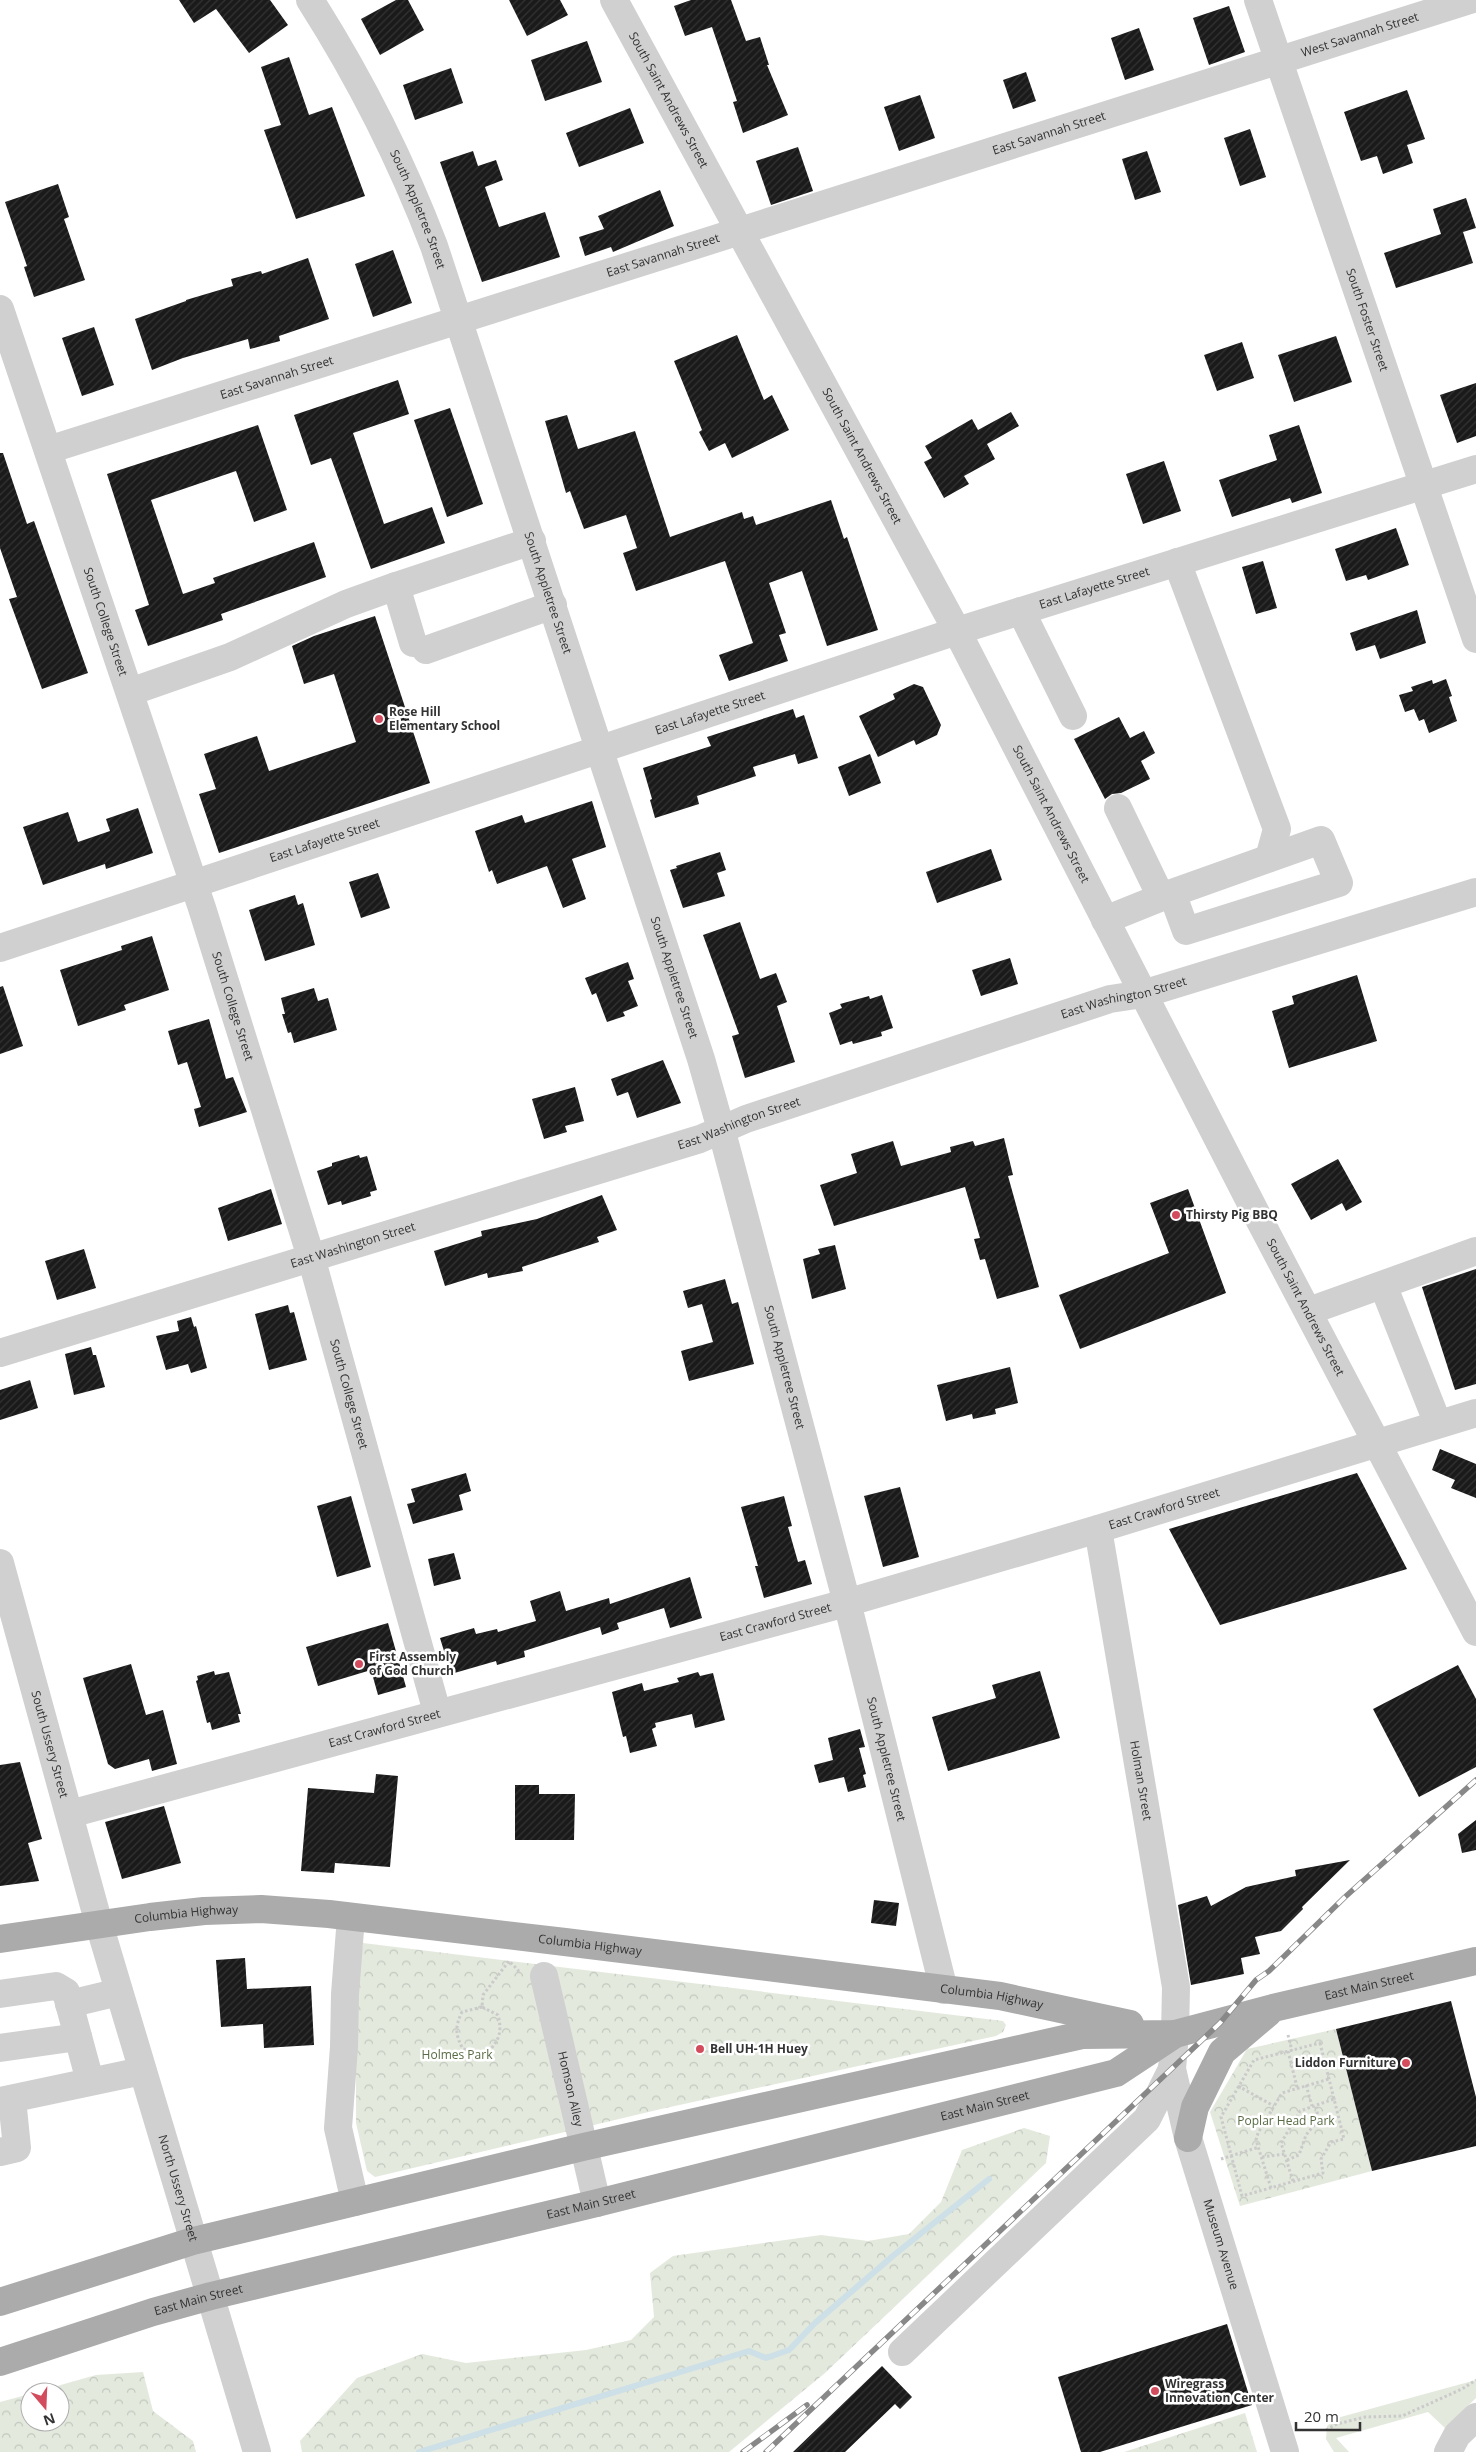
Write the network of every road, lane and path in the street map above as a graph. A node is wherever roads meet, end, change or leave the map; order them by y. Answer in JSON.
{"nodes":[{"id":1,"x":310,"y":0,"type":"edge"},
{"id":2,"x":614,"y":0,"type":"edge"},
{"id":3,"x":1258,"y":0,"type":"edge"},
{"id":4,"x":1470,"y":0,"type":"edge"},
{"id":5,"x":1278,"y":61,"type":"junction"},
{"id":6,"x":740,"y":230,"type":"junction"},
{"id":7,"x":0,"y":309,"type":"edge"},
{"id":8,"x":460,"y":321,"type":"junction"},
{"id":9,"x":48,"y":450,"type":"junction"},
{"id":10,"x":1476,"y":469,"type":"edge"},
{"id":11,"x":1422,"y":486,"type":"junction"},
{"id":12,"x":532,"y":541,"type":"junction"},
{"id":13,"x":1177,"y":562,"type":"junction"},
{"id":14,"x":396,"y":586,"type":"junction"},
{"id":15,"x":553,"y":605,"type":"junction"},
{"id":16,"x":1020,"y":611,"type":"junction"},
{"id":17,"x":957,"y":631,"type":"junction"},
{"id":18,"x":1476,"y":639,"type":"edge"},
{"id":19,"x":130,"y":692,"type":"junction"},
{"id":20,"x":1073,"y":716,"type":"dead end"},
{"id":21,"x":600,"y":749,"type":"junction"},
{"id":22,"x":1118,"y":808,"type":"dead end"},
{"id":23,"x":1269,"y":858,"type":"junction"},
{"id":24,"x":194,"y":884,"type":"junction"},
{"id":25,"x":1476,"y":892,"type":"edge"},
{"id":26,"x":1166,"y":895,"type":"junction"},
{"id":27,"x":1105,"y":920,"type":"junction"},
{"id":28,"x":0,"y":948,"type":"edge"},
{"id":29,"x":1143,"y":994,"type":"junction"},
{"id":30,"x":722,"y":1129,"type":"junction"},
{"id":31,"x":1476,"y":1251,"type":"edge"},
{"id":32,"x":311,"y":1257,"type":"junction"},
{"id":33,"x":1383,"y":1285,"type":"junction"},
{"id":34,"x":1309,"y":1311,"type":"junction"},
{"id":35,"x":0,"y":1353,"type":"edge"},
{"id":36,"x":1476,"y":1413,"type":"edge"},
{"id":37,"x":1438,"y":1424,"type":"junction"},
{"id":38,"x":1376,"y":1442,"type":"junction"},
{"id":39,"x":1098,"y":1529,"type":"junction"},
{"id":40,"x":0,"y":1563,"type":"edge"},
{"id":41,"x":846,"y":1603,"type":"junction"},
{"id":42,"x":1476,"y":1632,"type":"edge"},
{"id":43,"x":437,"y":1712,"type":"junction"},
{"id":44,"x":70,"y":1814,"type":"junction"},
{"id":45,"x":351,"y":1917,"type":"junction"},
{"id":46,"x":99,"y":1924,"type":"junction"},
{"id":47,"x":0,"y":1939,"type":"edge"},
{"id":48,"x":1476,"y":1961,"type":"edge"},
{"id":49,"x":544,"y":1976,"type":"joint"},
{"id":50,"x":944,"y":1990,"type":"junction"},
{"id":51,"x":119,"y":1992,"type":"junction"},
{"id":52,"x":0,"y":1994,"type":"edge"},
{"id":53,"x":69,"y":2004,"type":"junction"},
{"id":54,"x":482,"y":2007,"type":"junction"},
{"id":55,"x":1273,"y":2008,"type":"junction"},
{"id":56,"x":1175,"y":2034,"type":"junction"},
{"id":57,"x":1288,"y":2034,"type":"dead end"},
{"id":58,"x":78,"y":2037,"type":"junction"},
{"id":59,"x":0,"y":2048,"type":"edge"},
{"id":60,"x":1290,"y":2051,"type":"junction"},
{"id":61,"x":1172,"y":2069,"type":"junction"},
{"id":62,"x":142,"y":2071,"type":"junction"},
{"id":63,"x":1329,"y":2079,"type":"junction"},
{"id":64,"x":90,"y":2081,"type":"junction"},
{"id":65,"x":1306,"y":2085,"type":"junction"},
{"id":66,"x":1238,"y":2086,"type":"junction"},
{"id":67,"x":1297,"y":2087,"type":"junction"},
{"id":68,"x":1334,"y":2099,"type":"junction"},
{"id":69,"x":6,"y":2100,"type":"edge"},
{"id":70,"x":1274,"y":2106,"type":"junction"},
{"id":71,"x":1314,"y":2106,"type":"junction"},
{"id":72,"x":1188,"y":2138,"type":"junction"},
{"id":73,"x":583,"y":2147,"type":"junction"},
{"id":74,"x":1259,"y":2147,"type":"junction"},
{"id":75,"x":0,"y":2152,"type":"edge"},
{"id":76,"x":1285,"y":2154,"type":"junction"},
{"id":77,"x":1230,"y":2156,"type":"junction"},
{"id":78,"x":1262,"y":2157,"type":"junction"},
{"id":79,"x":1221,"y":2159,"type":"dead end"},
{"id":80,"x":1287,"y":2160,"type":"junction"},
{"id":81,"x":1294,"y":2181,"type":"junction"},
{"id":82,"x":1271,"y":2188,"type":"junction"},
{"id":83,"x":354,"y":2202,"type":"junction"},
{"id":84,"x":598,"y":2203,"type":"junction"},
{"id":85,"x":194,"y":2241,"type":"junction"},
{"id":86,"x":211,"y":2296,"type":"junction"},
{"id":87,"x":0,"y":2302,"type":"edge"},
{"id":88,"x":902,"y":2352,"type":"dead end"},
{"id":89,"x":0,"y":2362,"type":"edge"},
{"id":90,"x":1476,"y":2380,"type":"edge"},
{"id":91,"x":1476,"y":2417,"type":"edge"},
{"id":92,"x":1326,"y":2430,"type":"dead end"},
{"id":93,"x":257,"y":2452,"type":"edge"},
{"id":94,"x":1285,"y":2452,"type":"edge"},
{"id":95,"x":1448,"y":2452,"type":"edge"}],
"edges":[{"from":1,"to":8,"type":"street","name":"South Appletree Street"},
{"from":2,"to":6,"type":"street","name":"South Saint Andrews Street"},
{"from":3,"to":5,"type":"street","name":"South Foster Street"},
{"from":4,"to":5,"type":"street","name":"West Savannah Street"},
{"from":5,"to":6,"type":"street","name":"East Savannah Street"},
{"from":5,"to":11,"type":"street","name":"South Foster Street"},
{"from":6,"to":8,"type":"street","name":"East Savannah Street"},
{"from":6,"to":17,"type":"street","name":"South Saint Andrews Street"},
{"from":7,"to":9,"type":"street","name":"South College Street"},
{"from":8,"to":9,"type":"street","name":"East Savannah Street"},
{"from":8,"to":12,"type":"street","name":"South Appletree Street"},
{"from":9,"to":19,"type":"street","name":"South College Street"},
{"from":10,"to":11,"type":"street","name":"East Lafayette Street"},
{"from":11,"to":13,"type":"street","name":"East Lafayette Street"},
{"from":11,"to":18,"type":"street","name":"South Foster Street"},
{"from":12,"to":14,"type":"street"},
{"from":12,"to":15,"type":"street","name":"South Appletree Street"},
{"from":13,"to":16,"type":"street","name":"East Lafayette Street"},
{"from":13,"to":23,"type":"street"},
{"from":14,"to":15,"type":"street"},
{"from":14,"to":19,"type":"street"},
{"from":15,"to":21,"type":"street","name":"South Appletree Street"},
{"from":16,"to":17,"type":"street","name":"East Lafayette Street"},
{"from":16,"to":20,"type":"street"},
{"from":17,"to":21,"type":"street","name":"East Lafayette Street"},
{"from":17,"to":27,"type":"street","name":"South Saint Andrews Street"},
{"from":19,"to":24,"type":"street","name":"South College Street"},
{"from":21,"to":24,"type":"street","name":"East Lafayette Street"},
{"from":21,"to":30,"type":"street","name":"South Appletree Street"},
{"from":22,"to":26,"type":"street"},
{"from":23,"to":26,"type":"street"},
{"from":23,"to":26,"type":"street"},
{"from":24,"to":28,"type":"street","name":"East Lafayette Street"},
{"from":24,"to":32,"type":"street","name":"South College Street"},
{"from":25,"to":29,"type":"street","name":"East Washington Street"},
{"from":26,"to":27,"type":"street"},
{"from":27,"to":29,"type":"street","name":"South Saint Andrews Street"},
{"from":29,"to":30,"type":"street","name":"East Washington Street"},
{"from":29,"to":34,"type":"street","name":"South Saint Andrews Street"},
{"from":30,"to":32,"type":"street","name":"East Washington Street"},
{"from":30,"to":41,"type":"street","name":"South Appletree Street"},
{"from":31,"to":33,"type":"street"},
{"from":32,"to":35,"type":"street","name":"East Washington Street"},
{"from":32,"to":43,"type":"street","name":"South College Street"},
{"from":33,"to":34,"type":"street"},
{"from":33,"to":37,"type":"street"},
{"from":34,"to":38,"type":"street","name":"South Saint Andrews Street"},
{"from":36,"to":37,"type":"street","name":"East Crawford Street"},
{"from":37,"to":38,"type":"street","name":"East Crawford Street"},
{"from":38,"to":39,"type":"street","name":"East Crawford Street"},
{"from":38,"to":42,"type":"street","name":"South Saint Andrews Street"},
{"from":39,"to":41,"type":"street","name":"East Crawford Street"},
{"from":39,"to":56,"type":"street","name":"Holman Street"},
{"from":40,"to":44,"type":"street","name":"South Ussery Street"},
{"from":41,"to":43,"type":"street","name":"East Crawford Street"},
{"from":41,"to":50,"type":"street","name":"South Appletree Street"},
{"from":43,"to":44,"type":"street","name":"East Crawford Street"},
{"from":44,"to":46,"type":"street","name":"South Ussery Street"},
{"from":45,"to":46,"type":"main road","name":"Columbia Highway"},
{"from":45,"to":50,"type":"main road","name":"Columbia Highway"},
{"from":45,"to":83,"type":"street"},
{"from":46,"to":47,"type":"main road","name":"Columbia Highway"},
{"from":46,"to":51,"type":"street","name":"North Ussery Street"},
{"from":48,"to":55,"type":"main road","name":"East Main Street"},
{"from":49,"to":54,"type":"path"},
{"from":49,"to":73,"type":"street","name":"Homson Alley"},
{"from":50,"to":56,"type":"main road","name":"Columbia Highway"},
{"from":51,"to":53,"type":"street"},
{"from":51,"to":62,"type":"street","name":"North Ussery Street"},
{"from":52,"to":53,"type":"street"},
{"from":53,"to":58,"type":"street"},
{"from":54,"to":54,"type":"path"},
{"from":55,"to":56,"type":"main road","name":"East Main Street"},
{"from":55,"to":72,"type":"main road"},
{"from":56,"to":61,"type":"street","name":"Museum Avenue"},
{"from":56,"to":73,"type":"main road","name":"East Main Street"},
{"from":56,"to":84,"type":"main road","name":"East Main Street"},
{"from":57,"to":60,"type":"path"},
{"from":58,"to":59,"type":"street"},
{"from":58,"to":64,"type":"street"},
{"from":60,"to":63,"type":"path"},
{"from":60,"to":66,"type":"path"},
{"from":60,"to":67,"type":"path"},
{"from":61,"to":72,"type":"street","name":"Museum Avenue"},
{"from":61,"to":88,"type":"street"},
{"from":62,"to":64,"type":"street"},
{"from":62,"to":85,"type":"street","name":"North Ussery Street"},
{"from":63,"to":65,"type":"path"},
{"from":63,"to":68,"type":"path"},
{"from":64,"to":69,"type":"street"},
{"from":65,"to":67,"type":"path"},
{"from":65,"to":71,"type":"path"},
{"from":66,"to":70,"type":"path"},
{"from":66,"to":77,"type":"path"},
{"from":67,"to":70,"type":"path"},
{"from":68,"to":71,"type":"path"},
{"from":68,"to":81,"type":"path"},
{"from":69,"to":75,"type":"street"},
{"from":70,"to":74,"type":"path"},
{"from":71,"to":76,"type":"path"},
{"from":71,"to":80,"type":"path"},
{"from":72,"to":94,"type":"street","name":"Museum Avenue"},
{"from":73,"to":83,"type":"main road","name":"East Main Street"},
{"from":73,"to":84,"type":"street","name":"Homson Alley"},
{"from":74,"to":77,"type":"path"},
{"from":74,"to":78,"type":"path"},
{"from":76,"to":78,"type":"path"},
{"from":76,"to":80,"type":"path"},
{"from":77,"to":79,"type":"path"},
{"from":77,"to":82,"type":"path"},
{"from":78,"to":82,"type":"path"},
{"from":80,"to":81,"type":"path"},
{"from":81,"to":82,"type":"path"},
{"from":83,"to":85,"type":"main road","name":"East Main Street"},
{"from":84,"to":86,"type":"main road","name":"East Main Street"},
{"from":85,"to":86,"type":"street","name":"North Ussery Street"},
{"from":85,"to":87,"type":"main road","name":"East Main Street"},
{"from":86,"to":89,"type":"main road","name":"East Main Street"},
{"from":86,"to":93,"type":"street","name":"North Ussery Street"},
{"from":90,"to":92,"type":"path"},
{"from":91,"to":95,"type":"street"}]}
